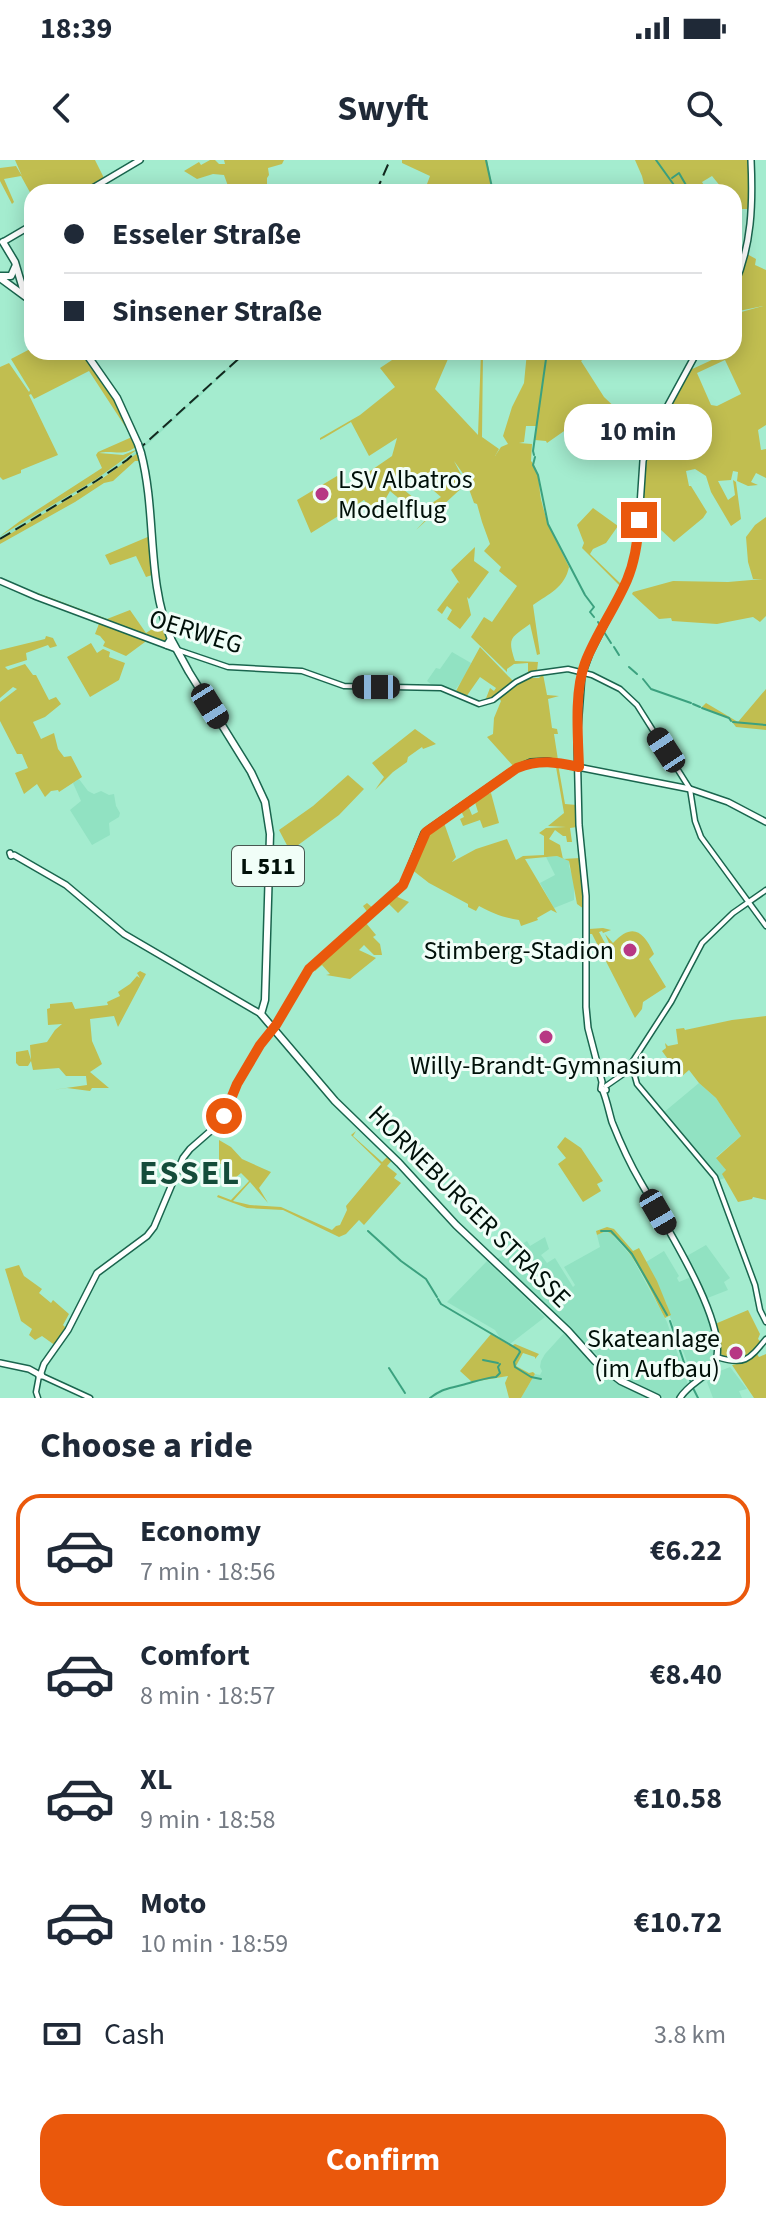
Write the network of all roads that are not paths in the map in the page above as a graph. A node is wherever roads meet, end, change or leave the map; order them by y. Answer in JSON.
{"nodes":[{"id":1,"x":140,"y":160,"type":"edge"},
{"id":2,"x":751,"y":160,"type":"edge"},
{"id":3,"x":104,"y":173,"type":"dead end"},
{"id":4,"x":118,"y":173,"type":"junction"},
{"id":5,"x":100,"y":184,"type":"edge"},
{"id":6,"x":24,"y":231,"type":"edge"},
{"id":7,"x":5,"y":246,"type":"edge"},
{"id":8,"x":742,"y":264,"type":"edge"},
{"id":9,"x":0,"y":280,"type":"edge"},
{"id":10,"x":24,"y":291,"type":"edge"},
{"id":11,"x":24,"y":296,"type":"edge"},
{"id":12,"x":24,"y":297,"type":"edge"},
{"id":13,"x":91,"y":360,"type":"edge"},
{"id":14,"x":693,"y":360,"type":"edge"},
{"id":15,"x":0,"y":581,"type":"edge"},
{"id":16,"x":169,"y":642,"type":"junction"},
{"id":17,"x":176,"y":649,"type":"junction"},
{"id":18,"x":186,"y":652,"type":"junction"},
{"id":19,"x":182,"y":660,"type":"junction"},
{"id":20,"x":583,"y":672,"type":"junction"},
{"id":21,"x":579,"y":767,"type":"junction"},
{"id":22,"x":690,"y":789,"type":"junction"},
{"id":23,"x":766,"y":822,"type":"edge"},
{"id":24,"x":10,"y":853,"type":"dead end"},
{"id":25,"x":766,"y":890,"type":"edge"},
{"id":26,"x":748,"y":902,"type":"junction"},
{"id":27,"x":766,"y":926,"type":"edge"},
{"id":28,"x":261,"y":1014,"type":"junction"},
{"id":29,"x":274,"y":1027,"type":"junction"},
{"id":30,"x":631,"y":1069,"type":"junction"},
{"id":31,"x":605,"y":1088,"type":"junction"},
{"id":32,"x":766,"y":1322,"type":"edge"},
{"id":33,"x":766,"y":1339,"type":"edge"},
{"id":34,"x":718,"y":1360,"type":"junction"},
{"id":35,"x":0,"y":1363,"type":"edge"},
{"id":36,"x":40,"y":1375,"type":"junction"},
{"id":37,"x":38,"y":1398,"type":"edge"},
{"id":38,"x":90,"y":1398,"type":"edge"},
{"id":39,"x":657,"y":1398,"type":"edge"},
{"id":40,"x":680,"y":1398,"type":"edge"}],
"edges":[{"from":1,"to":4,"type":"main road"},
{"from":2,"to":8,"type":"main road"},
{"from":3,"to":4,"type":"main road"},
{"from":4,"to":5,"type":"main road"},
{"from":6,"to":7,"type":"main road"},
{"from":7,"to":9,"type":"main road"},
{"from":7,"to":10,"type":"main road"},
{"from":9,"to":11,"type":"main road"},
{"from":9,"to":12,"type":"main road"},
{"from":13,"to":16,"type":"main road","number":"L 511","bridge":true},
{"from":14,"to":20,"type":"main road"},
{"from":15,"to":16,"type":"main road","name":"OERWEG"},
{"from":16,"to":17,"type":"main road","number":"L 511"},
{"from":17,"to":18,"type":"street","name":"OERWEG"},
{"from":17,"to":19,"type":"main road","number":"L 511"},
{"from":18,"to":19,"type":"main road"},
{"from":18,"to":20,"type":"street","name":"OERWEG"},
{"from":19,"to":28,"type":"main road","number":"L 511"},
{"from":20,"to":21,"type":"main road"},
{"from":20,"to":22,"type":"street"},
{"from":21,"to":22,"type":"main road"},
{"from":21,"to":29,"type":"main road"},
{"from":21,"to":31,"type":"main road"},
{"from":22,"to":23,"type":"main road"},
{"from":22,"to":26,"type":"street"},
{"from":24,"to":28,"type":"main road"},
{"from":25,"to":26,"type":"street"},
{"from":26,"to":27,"type":"street"},
{"from":26,"to":30,"type":"street"},
{"from":28,"to":29,"type":"main road","name":"HORNEBURGER STRASSE"},
{"from":29,"to":36,"type":"main road"},
{"from":29,"to":39,"type":"main road","name":"HORNEBURGER STRASSE"},
{"from":30,"to":31,"type":"street"},
{"from":30,"to":32,"type":"street"},
{"from":31,"to":34,"type":"main road"},
{"from":33,"to":34,"type":"street"},
{"from":34,"to":40,"type":"main road"},
{"from":35,"to":36,"type":"main road"},
{"from":36,"to":37,"type":"street"},
{"from":36,"to":38,"type":"street"}]}
